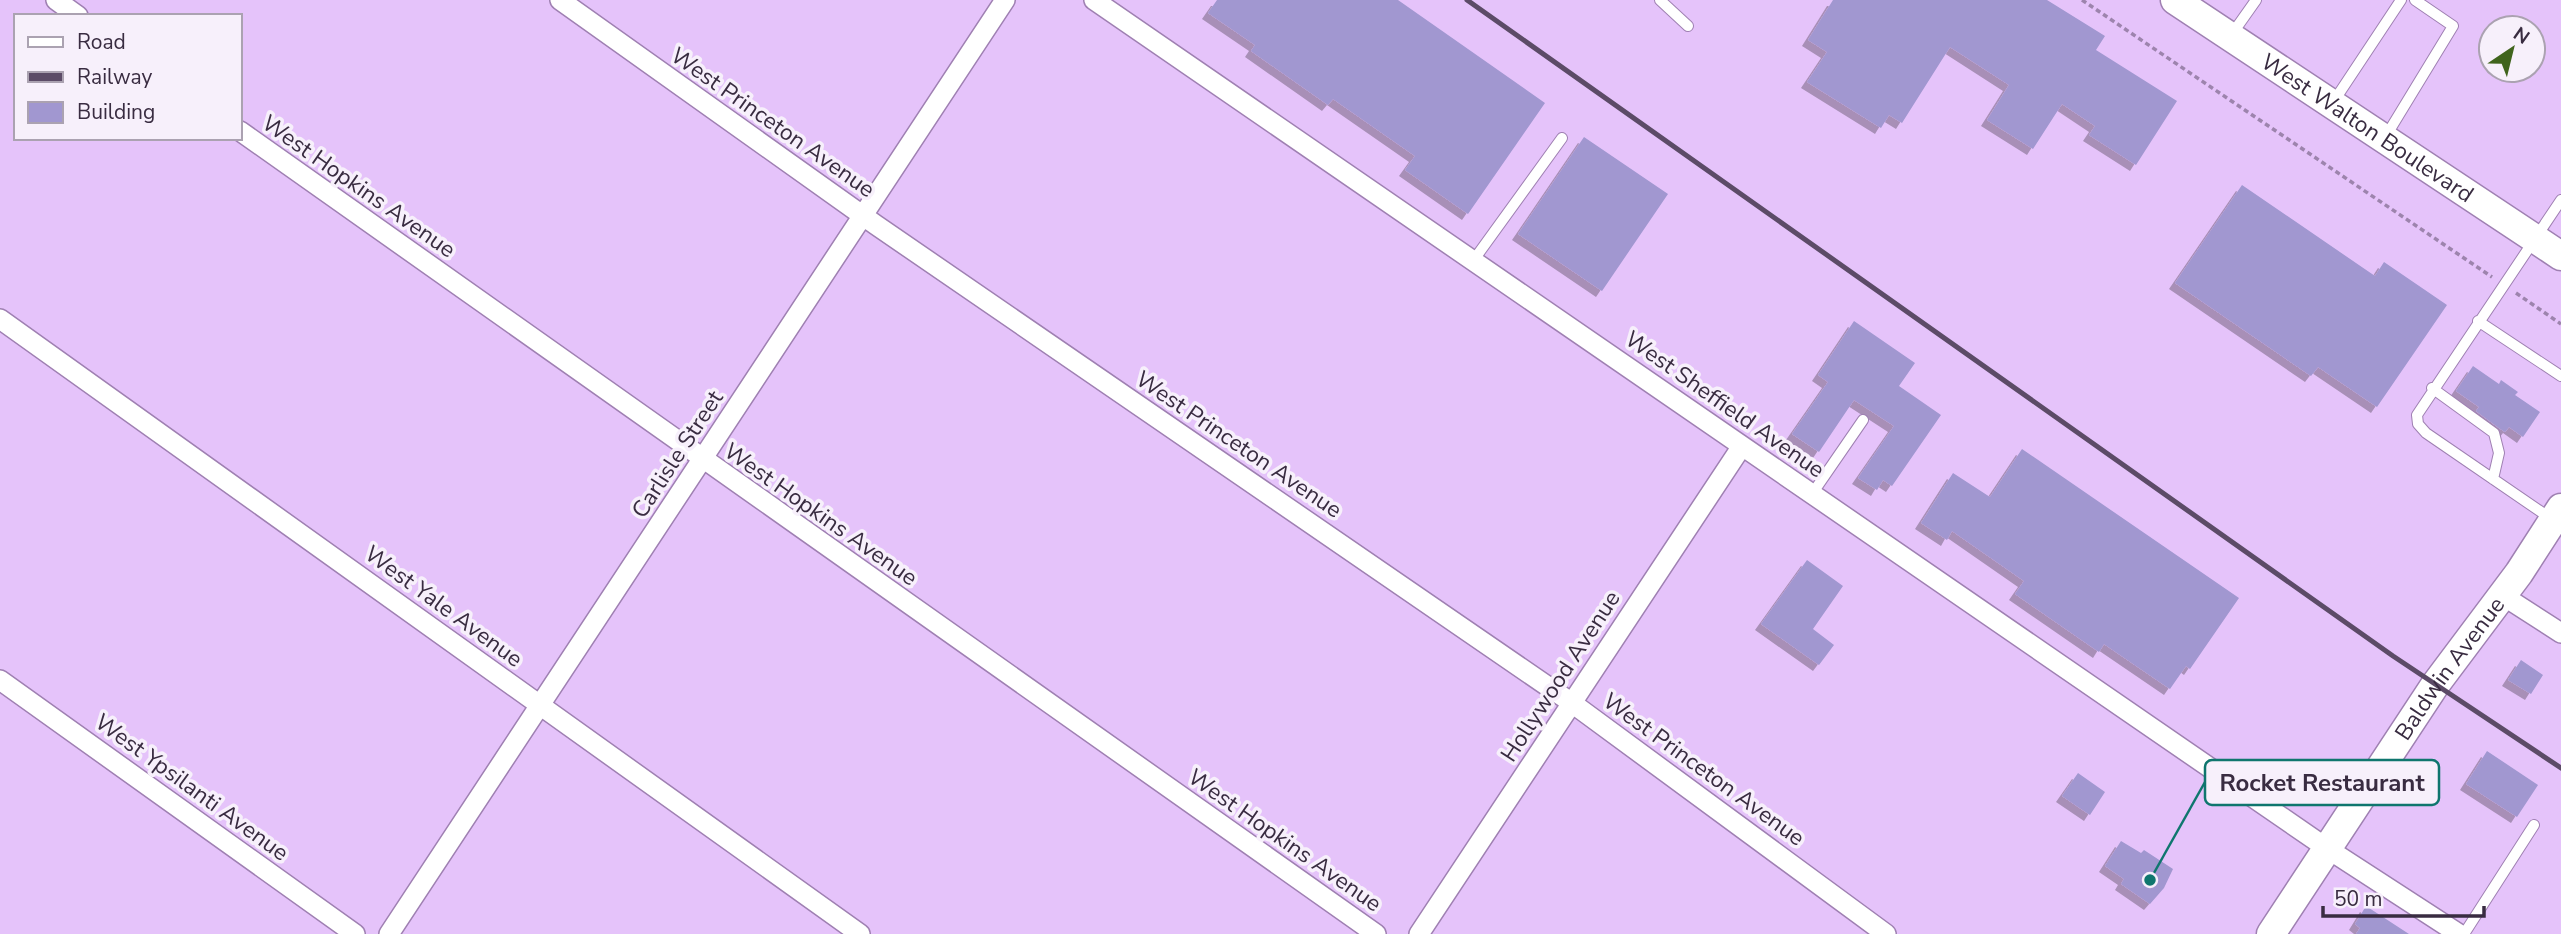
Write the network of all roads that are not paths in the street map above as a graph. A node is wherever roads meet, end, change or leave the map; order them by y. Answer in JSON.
{"nodes":[{"id":1,"x":56,"y":0,"type":"edge"},
{"id":2,"x":560,"y":0,"type":"edge"},
{"id":3,"x":1005,"y":0,"type":"edge"},
{"id":4,"x":1660,"y":0,"type":"edge"},
{"id":5,"x":2175,"y":0,"type":"edge"},
{"id":6,"x":2256,"y":0,"type":"edge"},
{"id":7,"x":2401,"y":0,"type":"edge"},
{"id":8,"x":2415,"y":0,"type":"edge"},
{"id":9,"x":1106,"y":3,"type":"edge"},
{"id":10,"x":75,"y":14,"type":"edge"},
{"id":11,"x":1688,"y":26,"type":"dead end"},
{"id":12,"x":2230,"y":37,"type":"junction"},
{"id":13,"x":2332,"y":104,"type":"junction"},
{"id":14,"x":242,"y":132,"type":"edge"},
{"id":15,"x":1563,"y":138,"type":"dead end"},
{"id":16,"x":2384,"y":139,"type":"junction"},
{"id":17,"x":2561,"y":200,"type":"edge"},
{"id":18,"x":863,"y":216,"type":"junction"},
{"id":19,"x":2535,"y":239,"type":"junction"},
{"id":20,"x":2561,"y":256,"type":"edge"},
{"id":21,"x":1473,"y":261,"type":"junction"},
{"id":22,"x":0,"y":319,"type":"edge"},
{"id":23,"x":2478,"y":321,"type":"junction"},
{"id":24,"x":2561,"y":376,"type":"edge"},
{"id":25,"x":2432,"y":388,"type":"junction"},
{"id":26,"x":1863,"y":420,"type":"dead end"},
{"id":27,"x":1742,"y":446,"type":"junction"},
{"id":28,"x":702,"y":460,"type":"junction"},
{"id":29,"x":2493,"y":479,"type":"junction"},
{"id":30,"x":1812,"y":494,"type":"junction"},
{"id":31,"x":2557,"y":514,"type":"edge"},
{"id":32,"x":2502,"y":595,"type":"junction"},
{"id":33,"x":2561,"y":633,"type":"edge"},
{"id":34,"x":0,"y":680,"type":"edge"},
{"id":35,"x":1572,"y":702,"type":"junction"},
{"id":36,"x":540,"y":705,"type":"junction"},
{"id":37,"x":2534,"y":825,"type":"dead end"},
{"id":38,"x":2328,"y":849,"type":"junction"},
{"id":39,"x":355,"y":934,"type":"edge"},
{"id":40,"x":389,"y":934,"type":"edge"},
{"id":41,"x":860,"y":934,"type":"edge"},
{"id":42,"x":1376,"y":934,"type":"edge"},
{"id":43,"x":1419,"y":934,"type":"edge"},
{"id":44,"x":1886,"y":934,"type":"edge"},
{"id":45,"x":2271,"y":934,"type":"edge"},
{"id":46,"x":2461,"y":934,"type":"edge"}],
"edges":[{"from":1,"to":10,"type":"street"},
{"from":2,"to":18,"type":"street","name":"West Princeton Avenue"},
{"from":3,"to":18,"type":"street","name":"Carlisle Street"},
{"from":4,"to":11,"type":"lane"},
{"from":5,"to":12,"type":"main road","name":"West Walton Boulevard"},
{"from":6,"to":12,"type":"lane"},
{"from":7,"to":13,"type":"lane"},
{"from":8,"to":16,"type":"lane"},
{"from":9,"to":21,"type":"street","name":"West Sheffield Avenue"},
{"from":12,"to":13,"type":"main road","name":"West Walton Boulevard"},
{"from":13,"to":16,"type":"main road","name":"West Walton Boulevard"},
{"from":14,"to":28,"type":"street","name":"West Hopkins Avenue"},
{"from":15,"to":21,"type":"lane"},
{"from":16,"to":19,"type":"main road","name":"West Walton Boulevard"},
{"from":17,"to":19,"type":"lane"},
{"from":18,"to":28,"type":"street","name":"Carlisle Street"},
{"from":18,"to":35,"type":"street","name":"West Princeton Avenue"},
{"from":19,"to":20,"type":"main road","name":"West Walton Boulevard"},
{"from":19,"to":23,"type":"lane"},
{"from":21,"to":27,"type":"street","name":"West Sheffield Avenue"},
{"from":22,"to":36,"type":"street","name":"West Yale Avenue"},
{"from":23,"to":24,"type":"lane"},
{"from":23,"to":25,"type":"lane"},
{"from":25,"to":29,"type":"lane"},
{"from":25,"to":29,"type":"lane"},
{"from":26,"to":30,"type":"lane"},
{"from":27,"to":30,"type":"street","name":"West Sheffield Avenue"},
{"from":27,"to":35,"type":"street","name":"Hollywood Avenue"},
{"from":28,"to":36,"type":"street","name":"Carlisle Street"},
{"from":28,"to":42,"type":"street","name":"West Hopkins Avenue"},
{"from":29,"to":31,"type":"lane"},
{"from":30,"to":38,"type":"street","name":"West Sheffield Avenue"},
{"from":31,"to":32,"type":"main road","name":"Baldwin Avenue"},
{"from":32,"to":33,"type":"street"},
{"from":32,"to":38,"type":"main road","name":"Baldwin Avenue"},
{"from":34,"to":39,"type":"street","name":"West Ypsilanti Avenue"},
{"from":35,"to":43,"type":"street","name":"Hollywood Avenue"},
{"from":35,"to":44,"type":"street","name":"West Princeton Avenue"},
{"from":36,"to":40,"type":"street","name":"Carlisle Street"},
{"from":36,"to":41,"type":"street","name":"West Yale Avenue"},
{"from":37,"to":46,"type":"lane"},
{"from":38,"to":45,"type":"main road","name":"Baldwin Avenue"},
{"from":38,"to":46,"type":"street","name":"West Sheffield Avenue"}]}
